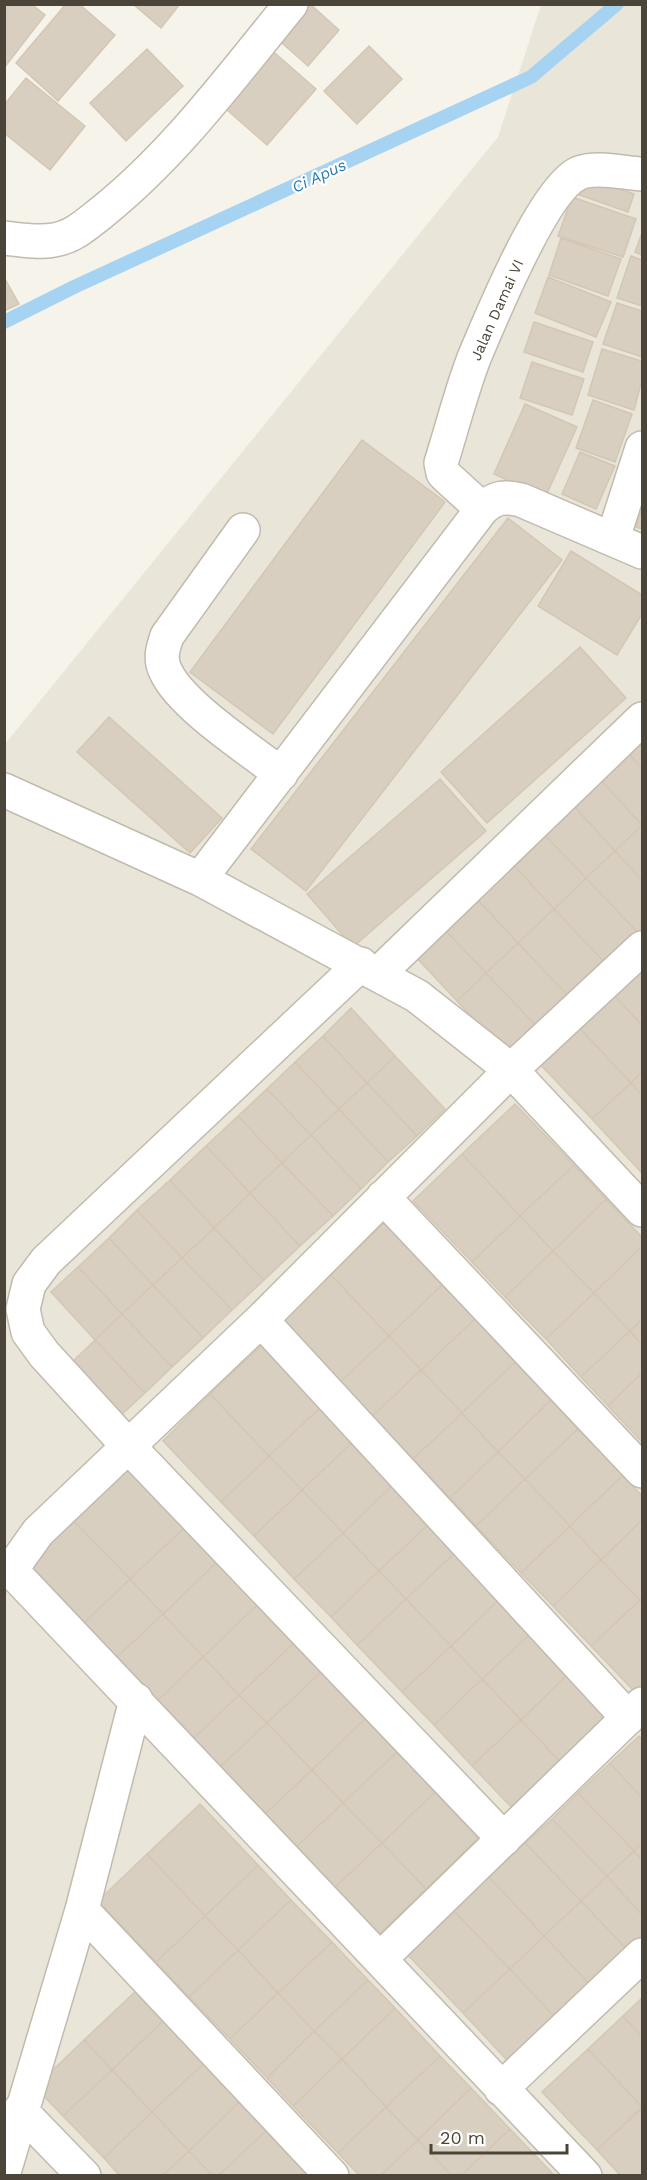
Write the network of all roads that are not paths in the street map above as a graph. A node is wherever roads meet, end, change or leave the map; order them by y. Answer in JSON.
{"nodes":[{"id":1,"x":291,"y":4,"type":"edge"},
{"id":2,"x":642,"y":174,"type":"edge"},
{"id":3,"x":4,"y":238,"type":"edge"},
{"id":4,"x":642,"y":448,"type":"edge"},
{"id":5,"x":482,"y":509,"type":"junction"},
{"id":6,"x":243,"y":530,"type":"dead end"},
{"id":7,"x":613,"y":538,"type":"junction"},
{"id":8,"x":642,"y":552,"type":"edge"},
{"id":9,"x":642,"y":719,"type":"edge"},
{"id":10,"x":280,"y":774,"type":"junction"},
{"id":11,"x":4,"y":789,"type":"edge"},
{"id":12,"x":200,"y":879,"type":"junction"},
{"id":13,"x":642,"y":948,"type":"edge"},
{"id":14,"x":370,"y":969,"type":"junction"},
{"id":15,"x":511,"y":1070,"type":"junction"},
{"id":16,"x":383,"y":1197,"type":"junction"},
{"id":17,"x":640,"y":1204,"type":"edge"},
{"id":18,"x":261,"y":1320,"type":"junction"},
{"id":19,"x":129,"y":1447,"type":"junction"},
{"id":20,"x":642,"y":1471,"type":"edge"},
{"id":21,"x":8,"y":1579,"type":"edge"},
{"id":22,"x":136,"y":1700,"type":"junction"},
{"id":23,"x":635,"y":1711,"type":"edge"},
{"id":24,"x":504,"y":1839,"type":"junction"},
{"id":25,"x":82,"y":1910,"type":"junction"},
{"id":26,"x":642,"y":1955,"type":"edge"},
{"id":27,"x":380,"y":1959,"type":"junction"},
{"id":28,"x":501,"y":2089,"type":"junction"},
{"id":29,"x":20,"y":2110,"type":"junction"},
{"id":30,"x":4,"y":2172,"type":"edge"},
{"id":31,"x":578,"y":2173,"type":"edge"},
{"id":32,"x":84,"y":2175,"type":"edge"},
{"id":33,"x":332,"y":2175,"type":"edge"}],
"edges":[{"from":1,"to":3,"type":"street"},
{"from":2,"to":5,"type":"street","name":"Jalan Damai VI"},
{"from":4,"to":7,"type":"street"},
{"from":5,"to":7,"type":"street"},
{"from":5,"to":10,"type":"street"},
{"from":6,"to":10,"type":"street"},
{"from":7,"to":8,"type":"street"},
{"from":9,"to":14,"type":"street"},
{"from":10,"to":12,"type":"street"},
{"from":11,"to":12,"type":"street"},
{"from":12,"to":14,"type":"street"},
{"from":13,"to":15,"type":"street"},
{"from":14,"to":15,"type":"street"},
{"from":14,"to":19,"type":"street"},
{"from":15,"to":16,"type":"street"},
{"from":15,"to":17,"type":"street"},
{"from":16,"to":18,"type":"street"},
{"from":16,"to":20,"type":"street"},
{"from":18,"to":19,"type":"street"},
{"from":18,"to":23,"type":"street"},
{"from":19,"to":21,"type":"street"},
{"from":19,"to":24,"type":"street"},
{"from":21,"to":22,"type":"street"},
{"from":22,"to":25,"type":"street"},
{"from":22,"to":27,"type":"street"},
{"from":23,"to":24,"type":"street"},
{"from":24,"to":27,"type":"street"},
{"from":25,"to":29,"type":"street"},
{"from":25,"to":33,"type":"street"},
{"from":26,"to":28,"type":"street"},
{"from":27,"to":28,"type":"street"},
{"from":28,"to":31,"type":"street"},
{"from":29,"to":30,"type":"street"},
{"from":29,"to":32,"type":"street"}]}
